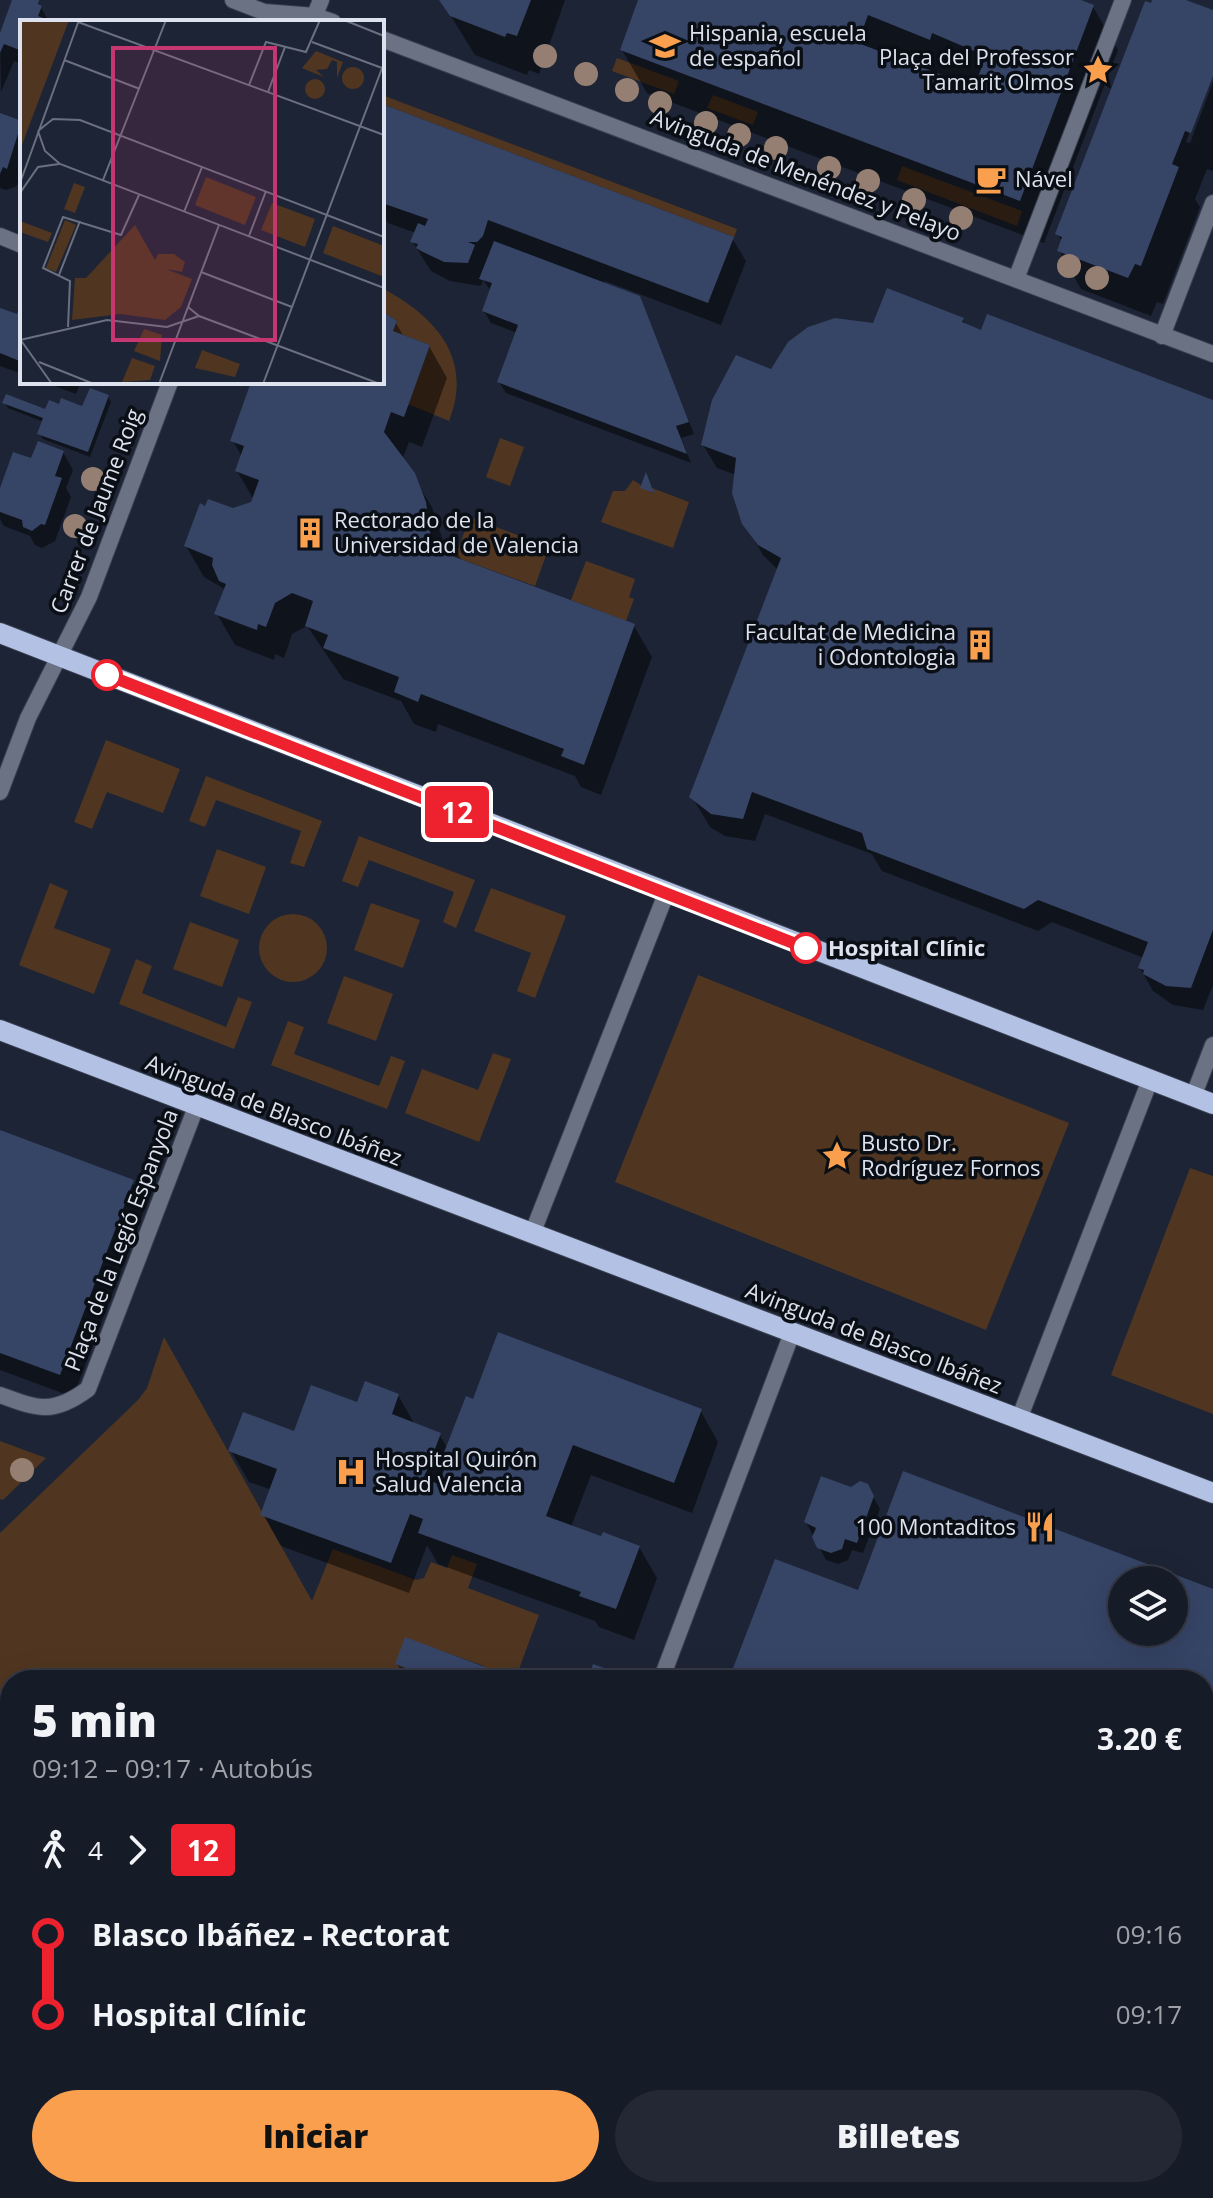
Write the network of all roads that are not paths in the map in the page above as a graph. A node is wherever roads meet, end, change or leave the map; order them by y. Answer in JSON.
{"nodes":[{"id":1,"x":233,"y":0,"type":"edge"},
{"id":2,"x":1123,"y":0,"type":"edge"},
{"id":3,"x":316,"y":13,"type":"edge"},
{"id":4,"x":384,"y":40,"type":"edge"},
{"id":5,"x":1213,"y":203,"type":"edge"},
{"id":6,"x":0,"y":236,"type":"edge"},
{"id":7,"x":20,"y":244,"type":"edge"},
{"id":8,"x":1016,"y":279,"type":"junction"},
{"id":9,"x":1162,"y":336,"type":"junction"},
{"id":10,"x":1213,"y":354,"type":"edge"},
{"id":11,"x":169,"y":384,"type":"edge"},
{"id":12,"x":0,"y":633,"type":"edge"},
{"id":13,"x":62,"y":655,"type":"junction"},
{"id":14,"x":0,"y":792,"type":"edge"},
{"id":15,"x":666,"y":894,"type":"junction"},
{"id":16,"x":0,"y":1030,"type":"edge"},
{"id":17,"x":1213,"y":1045,"type":"edge"},
{"id":18,"x":1150,"y":1080,"type":"junction"},
{"id":19,"x":1193,"y":1097,"type":"junction"},
{"id":20,"x":1213,"y":1104,"type":"edge"},
{"id":21,"x":196,"y":1107,"type":"junction"},
{"id":22,"x":532,"y":1234,"type":"junction"},
{"id":23,"x":792,"y":1333,"type":"junction"},
{"id":24,"x":0,"y":1395,"type":"edge"},
{"id":25,"x":1019,"y":1419,"type":"junction"},
{"id":26,"x":1213,"y":1493,"type":"edge"},
{"id":27,"x":665,"y":1670,"type":"edge"}],
"edges":[{"from":1,"to":3,"type":"street"},
{"from":2,"to":8,"type":"street"},
{"from":4,"to":8,"type":"street","name":"Avinguda de Menéndez y Pelayo"},
{"from":5,"to":9,"type":"street"},
{"from":6,"to":7,"type":"street"},
{"from":8,"to":9,"type":"street","name":"Avinguda de Menéndez y Pelayo"},
{"from":9,"to":10,"type":"street","name":"Avinguda de Menéndez y Pelayo"},
{"from":11,"to":13,"type":"street","name":"Carrer de Jaume Roig"},
{"from":12,"to":13,"type":"main road"},
{"from":13,"to":14,"type":"street"},
{"from":13,"to":15,"type":"main road"},
{"from":15,"to":18,"type":"main road"},
{"from":15,"to":22,"type":"street"},
{"from":16,"to":21,"type":"main road","name":"Avinguda de Blasco Ibáñez"},
{"from":17,"to":19,"type":"street"},
{"from":18,"to":19,"type":"main road"},
{"from":18,"to":25,"type":"street","name":"Avinguda de Blasco Ibáñez"},
{"from":19,"to":20,"type":"main road"},
{"from":21,"to":22,"type":"main road","name":"Avinguda de Blasco Ibáñez"},
{"from":21,"to":24,"type":"street","name":"Plaça de la Legió Espanyola"},
{"from":22,"to":23,"type":"main road","name":"Avinguda de Blasco Ibáñez"},
{"from":23,"to":25,"type":"main road","name":"Avinguda de Blasco Ibáñez"},
{"from":23,"to":27,"type":"street"},
{"from":25,"to":26,"type":"main road","name":"Avinguda de Blasco Ibáñez"}]}
